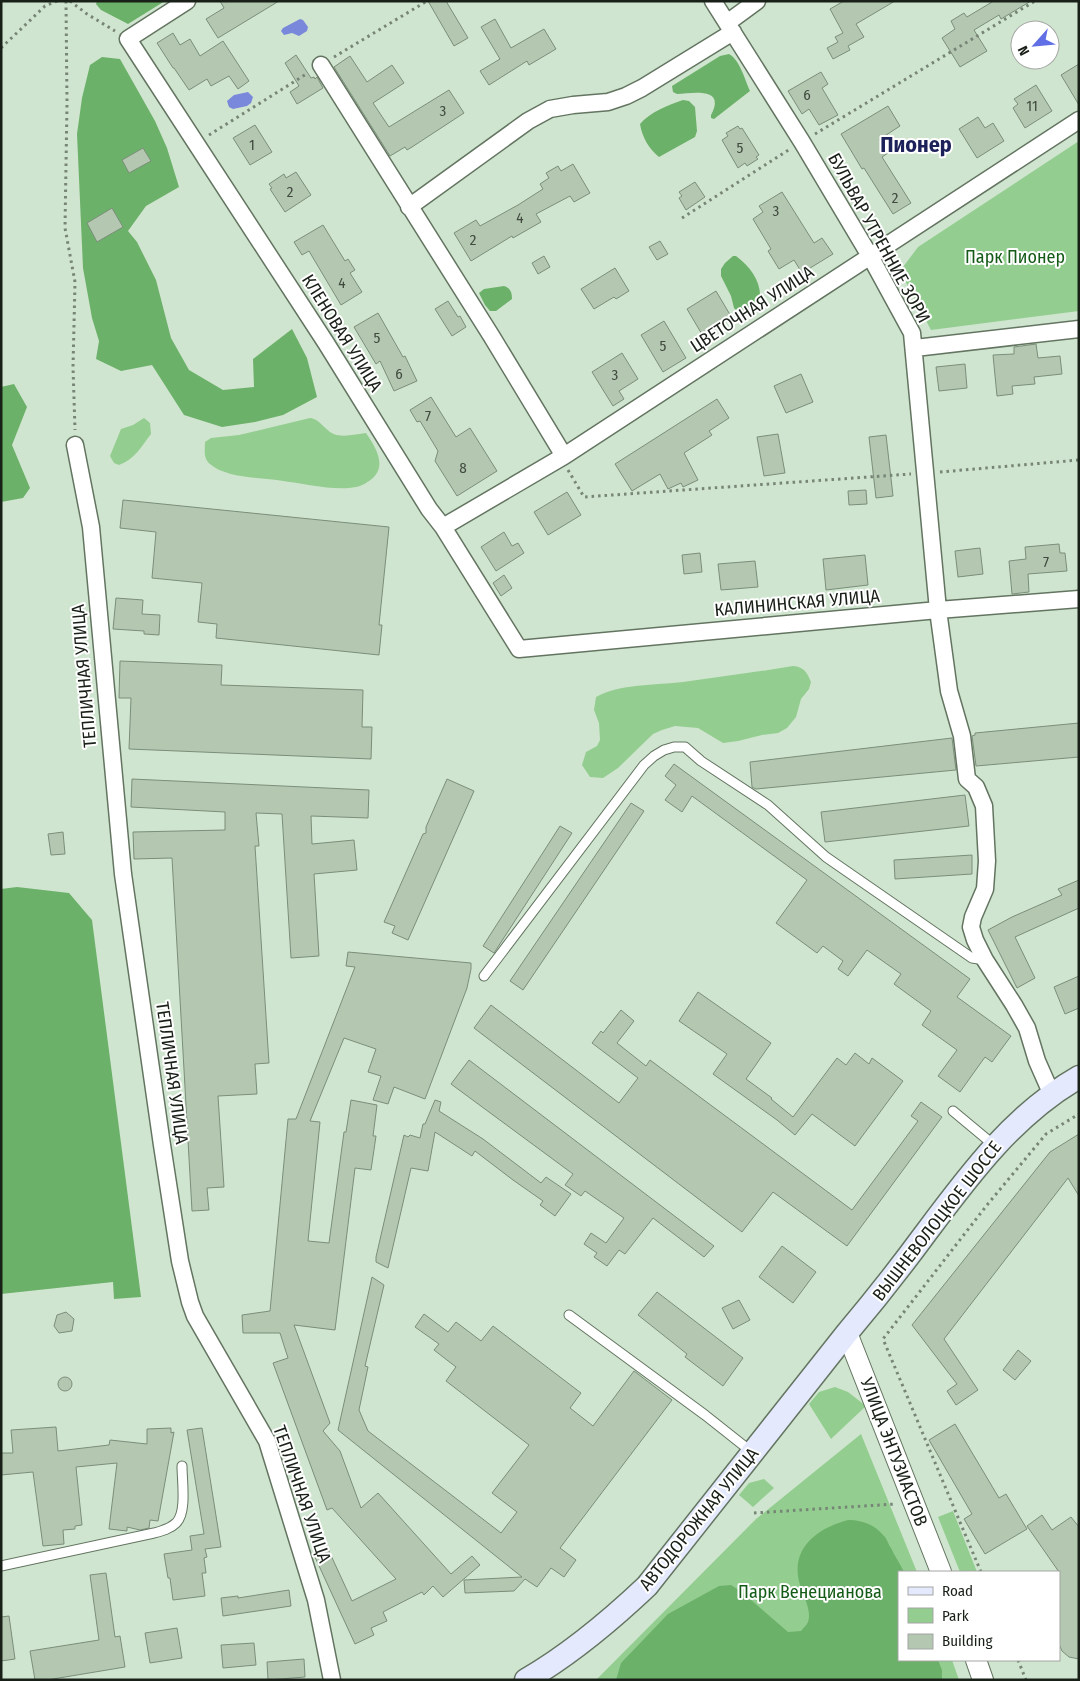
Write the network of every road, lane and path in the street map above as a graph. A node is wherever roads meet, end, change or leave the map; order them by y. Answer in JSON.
{"nodes":[{"id":1,"x":57,"y":1,"type":"edge"},
{"id":2,"x":66,"y":1,"type":"edge"},
{"id":3,"x":70,"y":1,"type":"edge"},
{"id":4,"x":187,"y":1,"type":"edge"},
{"id":5,"x":713,"y":1,"type":"edge"},
{"id":6,"x":758,"y":1,"type":"edge"},
{"id":7,"x":1035,"y":1,"type":"edge"},
{"id":8,"x":730,"y":28,"type":"junction"},
{"id":9,"x":128,"y":39,"type":"junction"},
{"id":10,"x":1,"y":48,"type":"edge"},
{"id":11,"x":321,"y":65,"type":"dead end"},
{"id":12,"x":1079,"y":120,"type":"edge"},
{"id":13,"x":802,"y":142,"type":"junction"},
{"id":14,"x":409,"y":207,"type":"junction"},
{"id":15,"x":682,"y":218,"type":"dead end"},
{"id":16,"x":870,"y":256,"type":"junction"},
{"id":17,"x":1079,"y":329,"type":"edge"},
{"id":18,"x":915,"y":348,"type":"junction"},
{"id":19,"x":76,"y":445,"type":"joint"},
{"id":20,"x":563,"y":457,"type":"junction"},
{"id":21,"x":1079,"y":460,"type":"edge"},
{"id":22,"x":926,"y":473,"type":"junction"},
{"id":23,"x":443,"y":527,"type":"junction"},
{"id":24,"x":1079,"y":599,"type":"edge"},
{"id":25,"x":938,"y":610,"type":"junction"},
{"id":26,"x":518,"y":650,"type":"joint"},
{"id":27,"x":985,"y":960,"type":"junction"},
{"id":28,"x":484,"y":976,"type":"dead end"},
{"id":29,"x":1079,"y":1078,"type":"edge"},
{"id":30,"x":1052,"y":1094,"type":"junction"},
{"id":31,"x":953,"y":1111,"type":"dead end"},
{"id":32,"x":1079,"y":1114,"type":"edge"},
{"id":33,"x":995,"y":1146,"type":"junction"},
{"id":34,"x":570,"y":1315,"type":"dead end"},
{"id":35,"x":847,"y":1332,"type":"junction"},
{"id":36,"x":753,"y":1453,"type":"junction"},
{"id":37,"x":182,"y":1466,"type":"dead end"},
{"id":38,"x":896,"y":1504,"type":"dead end"},
{"id":39,"x":754,"y":1513,"type":"dead end"},
{"id":40,"x":1,"y":1566,"type":"edge"},
{"id":41,"x":941,"y":1571,"type":"edge"},
{"id":42,"x":981,"y":1571,"type":"edge"},
{"id":43,"x":976,"y":1661,"type":"edge"},
{"id":44,"x":1018,"y":1661,"type":"edge"},
{"id":45,"x":332,"y":1680,"type":"edge"},
{"id":46,"x":526,"y":1680,"type":"edge"},
{"id":47,"x":983,"y":1680,"type":"edge"},
{"id":48,"x":1026,"y":1680,"type":"edge"}],
"edges":[{"from":1,"to":10,"type":"path"},
{"from":2,"to":19,"type":"path"},
{"from":3,"to":9,"type":"path"},
{"from":4,"to":9,"type":"street"},
{"from":5,"to":8,"type":"street","name":"БУЛЬВАР УТРЕННИЕ ЗОРИ"},
{"from":6,"to":8,"type":"street"},
{"from":7,"to":13,"type":"path"},
{"from":8,"to":13,"type":"street","name":"БУЛЬВАР УТРЕННИЕ ЗОРИ"},
{"from":8,"to":14,"type":"street"},
{"from":9,"to":23,"type":"street","name":"КЛЕНОВАЯ УЛИЦА"},
{"from":11,"to":14,"type":"street"},
{"from":12,"to":16,"type":"street","name":"ЦВЕТОЧНАЯ УЛИЦА"},
{"from":13,"to":15,"type":"path"},
{"from":13,"to":16,"type":"street","name":"БУЛЬВАР УТРЕННИЕ ЗОРИ"},
{"from":14,"to":20,"type":"street"},
{"from":16,"to":18,"type":"street","name":"БУЛЬВАР УТРЕННИЕ ЗОРИ"},
{"from":16,"to":20,"type":"street","name":"ЦВЕТОЧНАЯ УЛИЦА"},
{"from":17,"to":18,"type":"street"},
{"from":18,"to":22,"type":"street","name":"БУЛЬВАР УТРЕННИЕ ЗОРИ"},
{"from":19,"to":45,"type":"street","name":"ТЕПЛИЧНАЯ УЛИЦА"},
{"from":20,"to":22,"type":"path"},
{"from":20,"to":23,"type":"street","name":"ЦВЕТОЧНАЯ УЛИЦА"},
{"from":21,"to":22,"type":"path"},
{"from":22,"to":25,"type":"street","name":"БУЛЬВАР УТРЕННИЕ ЗОРИ"},
{"from":23,"to":26,"type":"street","name":"КЛЕНОВАЯ УЛИЦА"},
{"from":24,"to":25,"type":"street","name":"КАЛИНИНСКАЯ УЛИЦА"},
{"from":25,"to":26,"type":"street","name":"КАЛИНИНСКАЯ УЛИЦА"},
{"from":25,"to":27,"type":"street","name":"БУЛЬВАР УТРЕННИЕ ЗОРИ"},
{"from":27,"to":28,"type":"lane"},
{"from":27,"to":30,"type":"street","name":"БУЛЬВАР УТРЕННИЕ ЗОРИ"},
{"from":29,"to":30,"type":"main road","name":"ВЫШНЕВОЛОЦКОЕ ШОССЕ"},
{"from":30,"to":33,"type":"main road","name":"ВЫШНЕВОЛОЦКОЕ ШОССЕ"},
{"from":31,"to":33,"type":"lane"},
{"from":32,"to":42,"type":"path"},
{"from":33,"to":35,"type":"main road","name":"ВЫШНЕВОЛОЦКОЕ ШОССЕ"},
{"from":34,"to":36,"type":"lane"},
{"from":35,"to":36,"type":"main road","name":"АВТОДОРОЖНАЯ УЛИЦА"},
{"from":35,"to":41,"type":"street","name":"УЛИЦА ЭНТУЗИАСТОВ"},
{"from":36,"to":46,"type":"main road","name":"АВТОДОРОЖНАЯ УЛИЦА"},
{"from":37,"to":40,"type":"lane"},
{"from":38,"to":39,"type":"path"},
{"from":43,"to":47,"type":"street"},
{"from":44,"to":48,"type":"path"}]}
